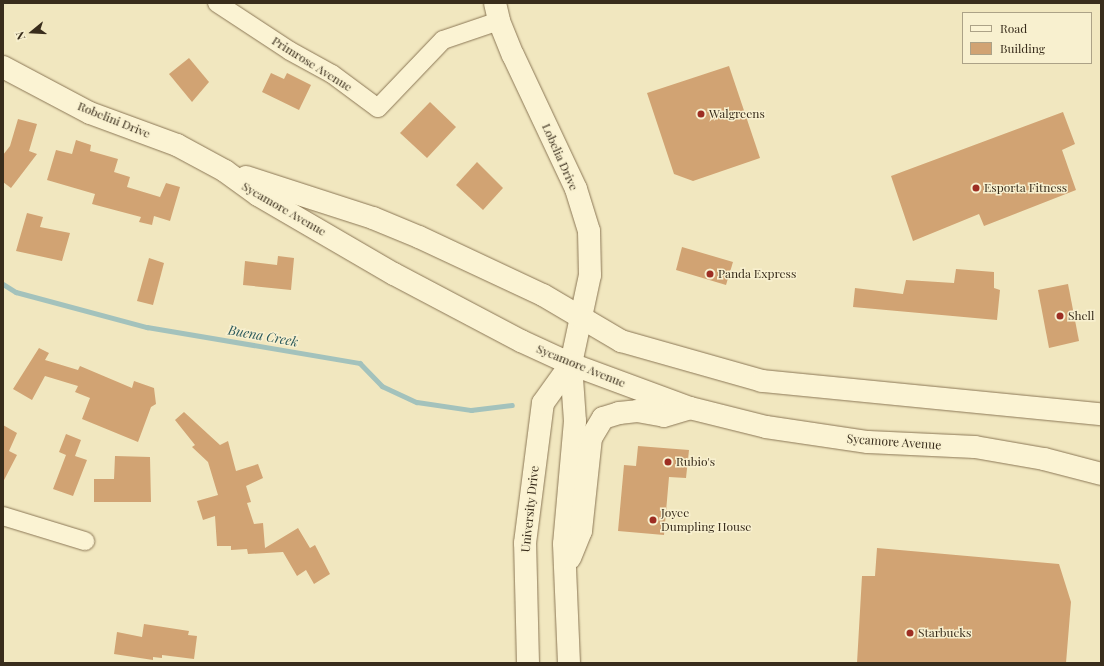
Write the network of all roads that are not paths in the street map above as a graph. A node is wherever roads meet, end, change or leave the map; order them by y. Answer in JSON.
{"nodes":[{"id":1,"x":217,"y":3,"type":"edge"},
{"id":2,"x":497,"y":12,"type":"edge"},
{"id":3,"x":3,"y":67,"type":"edge"},
{"id":4,"x":225,"y":171,"type":"junction"},
{"id":5,"x":582,"y":318,"type":"junction"},
{"id":6,"x":570,"y":364,"type":"junction"},
{"id":7,"x":690,"y":408,"type":"junction"},
{"id":8,"x":1101,"y":414,"type":"edge"},
{"id":9,"x":1101,"y":474,"type":"edge"},
{"id":10,"x":3,"y":516,"type":"edge"},
{"id":11,"x":85,"y":541,"type":"dead end"},
{"id":12,"x":565,"y":571,"type":"junction"},
{"id":13,"x":528,"y":663,"type":"edge"},
{"id":14,"x":569,"y":663,"type":"edge"}],
"edges":[{"from":1,"to":2,"type":"street","name":"Primrose Avenue"},
{"from":2,"to":5,"type":"main road","name":"Lobelia Drive"},
{"from":3,"to":4,"type":"main road","name":"Robelini Drive"},
{"from":4,"to":5,"type":"main road","name":"Sycamore Avenue"},
{"from":4,"to":6,"type":"main road","name":"Sycamore Avenue"},
{"from":5,"to":6,"type":"main road","name":"University Drive"},
{"from":5,"to":8,"type":"main road","name":"Sycamore Avenue"},
{"from":6,"to":7,"type":"main road","name":"Sycamore Avenue"},
{"from":6,"to":12,"type":"main road","name":"University Drive"},
{"from":6,"to":13,"type":"main road","name":"University Drive"},
{"from":7,"to":9,"type":"main road","name":"Sycamore Avenue"},
{"from":7,"to":12,"type":"main road"},
{"from":10,"to":11,"type":"street"},
{"from":12,"to":14,"type":"main road","name":"University Drive"}]}
